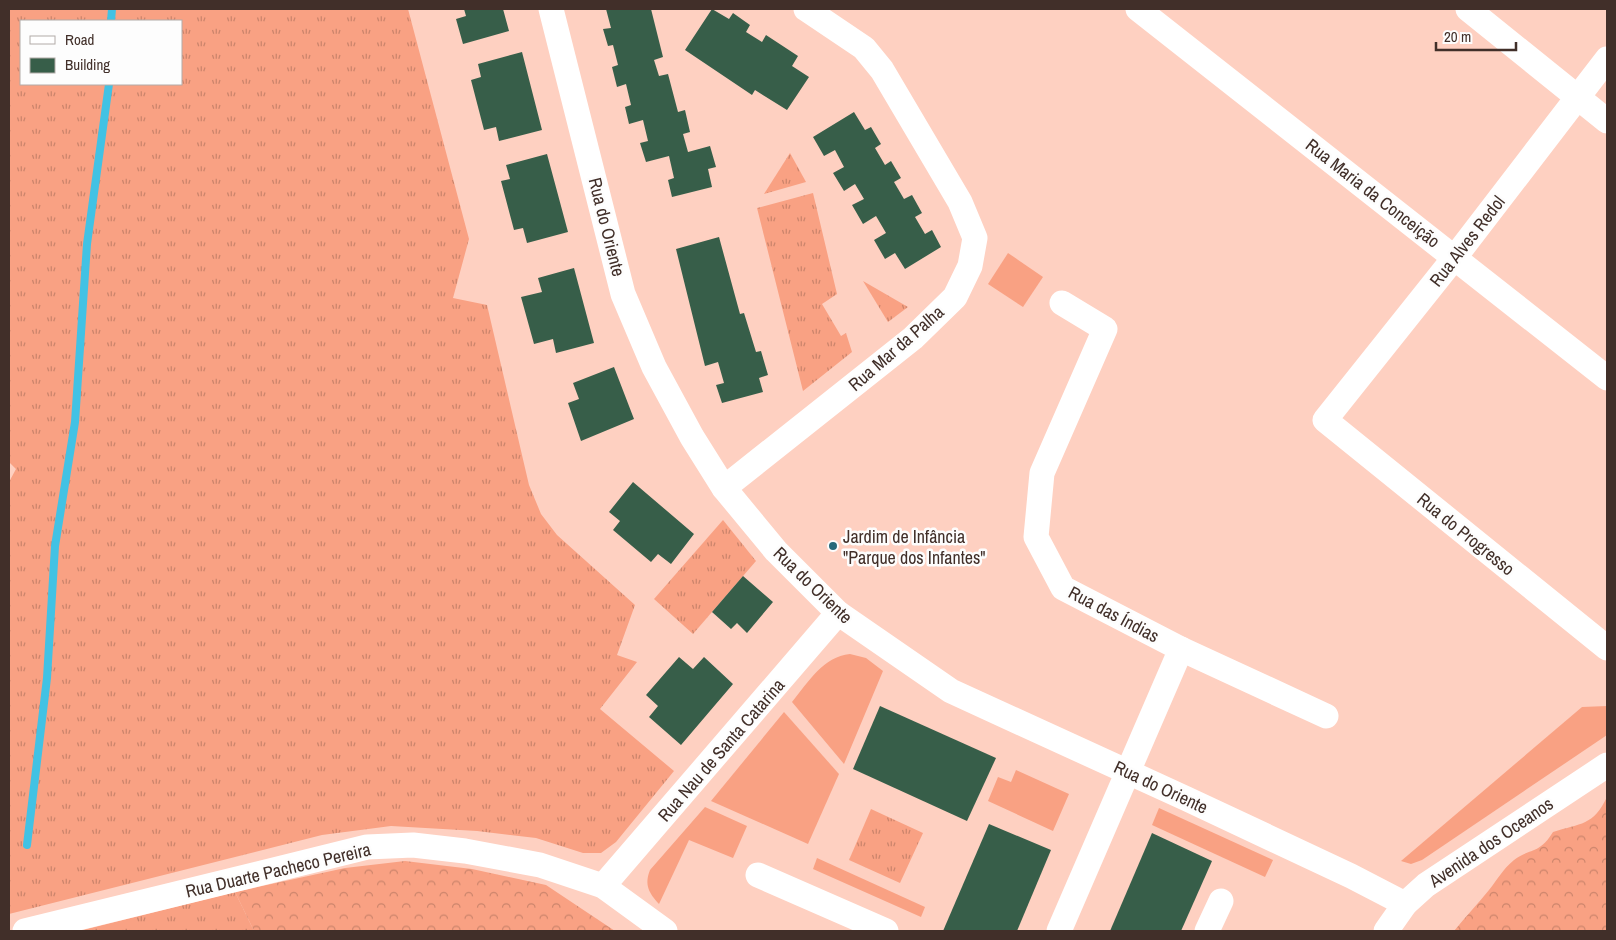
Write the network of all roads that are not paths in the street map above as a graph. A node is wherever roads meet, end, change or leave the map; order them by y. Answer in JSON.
{"nodes":[{"id":1,"x":551,"y":9,"type":"edge"},
{"id":2,"x":806,"y":9,"type":"edge"},
{"id":3,"x":1138,"y":9,"type":"edge"},
{"id":4,"x":1468,"y":9,"type":"edge"},
{"id":5,"x":1607,"y":59,"type":"edge"},
{"id":6,"x":1578,"y":98,"type":"junction"},
{"id":7,"x":1607,"y":121,"type":"edge"},
{"id":8,"x":1455,"y":257,"type":"junction"},
{"id":9,"x":1062,"y":303,"type":"dead end"},
{"id":10,"x":1607,"y":378,"type":"edge"},
{"id":11,"x":1325,"y":420,"type":"joint"},
{"id":12,"x":724,"y":488,"type":"junction"},
{"id":13,"x":838,"y":613,"type":"junction"},
{"id":14,"x":1181,"y":648,"type":"junction"},
{"id":15,"x":1607,"y":648,"type":"edge"},
{"id":16,"x":1326,"y":716,"type":"dead end"},
{"id":17,"x":1607,"y":765,"type":"edge"},
{"id":18,"x":1128,"y":773,"type":"junction"},
{"id":19,"x":758,"y":875,"type":"dead end"},
{"id":20,"x":603,"y":886,"type":"junction"},
{"id":21,"x":1221,"y":901,"type":"dead end"},
{"id":22,"x":1404,"y":904,"type":"junction"},
{"id":23,"x":25,"y":931,"type":"edge"},
{"id":24,"x":665,"y":931,"type":"edge"},
{"id":25,"x":886,"y":931,"type":"edge"},
{"id":26,"x":1059,"y":931,"type":"edge"},
{"id":27,"x":1207,"y":931,"type":"edge"},
{"id":28,"x":1386,"y":931,"type":"edge"}],
"edges":[{"from":1,"to":12,"type":"street","name":"Rua do Oriente"},
{"from":2,"to":12,"type":"street","name":"Rua Mar da Palha"},
{"from":3,"to":8,"type":"street","name":"Rua Maria da Conceição"},
{"from":4,"to":6,"type":"street"},
{"from":5,"to":6,"type":"street","name":"Rua Alves Redol"},
{"from":6,"to":7,"type":"street"},
{"from":6,"to":8,"type":"street","name":"Rua Alves Redol"},
{"from":8,"to":10,"type":"street","name":"Rua Maria da Conceição"},
{"from":8,"to":11,"type":"street","name":"Rua Alves Redol"},
{"from":9,"to":14,"type":"street","name":"Rua das Índias"},
{"from":11,"to":15,"type":"street","name":"Rua do Progresso"},
{"from":12,"to":13,"type":"street","name":"Rua do Oriente"},
{"from":13,"to":18,"type":"street","name":"Rua do Oriente"},
{"from":13,"to":20,"type":"street","name":"Rua Nau de Santa Catarina"},
{"from":14,"to":16,"type":"street","name":"Rua das Índias"},
{"from":14,"to":18,"type":"street"},
{"from":17,"to":22,"type":"street","name":"Avenida dos Oceanos"},
{"from":18,"to":22,"type":"street","name":"Rua do Oriente"},
{"from":18,"to":26,"type":"street"},
{"from":19,"to":25,"type":"street"},
{"from":20,"to":23,"type":"street","name":"Rua Duarte Pacheco Pereira"},
{"from":20,"to":24,"type":"street","name":"Rua Duarte Pacheco Pereira"},
{"from":21,"to":27,"type":"street"},
{"from":22,"to":28,"type":"street","name":"Avenida dos Oceanos"}]}
